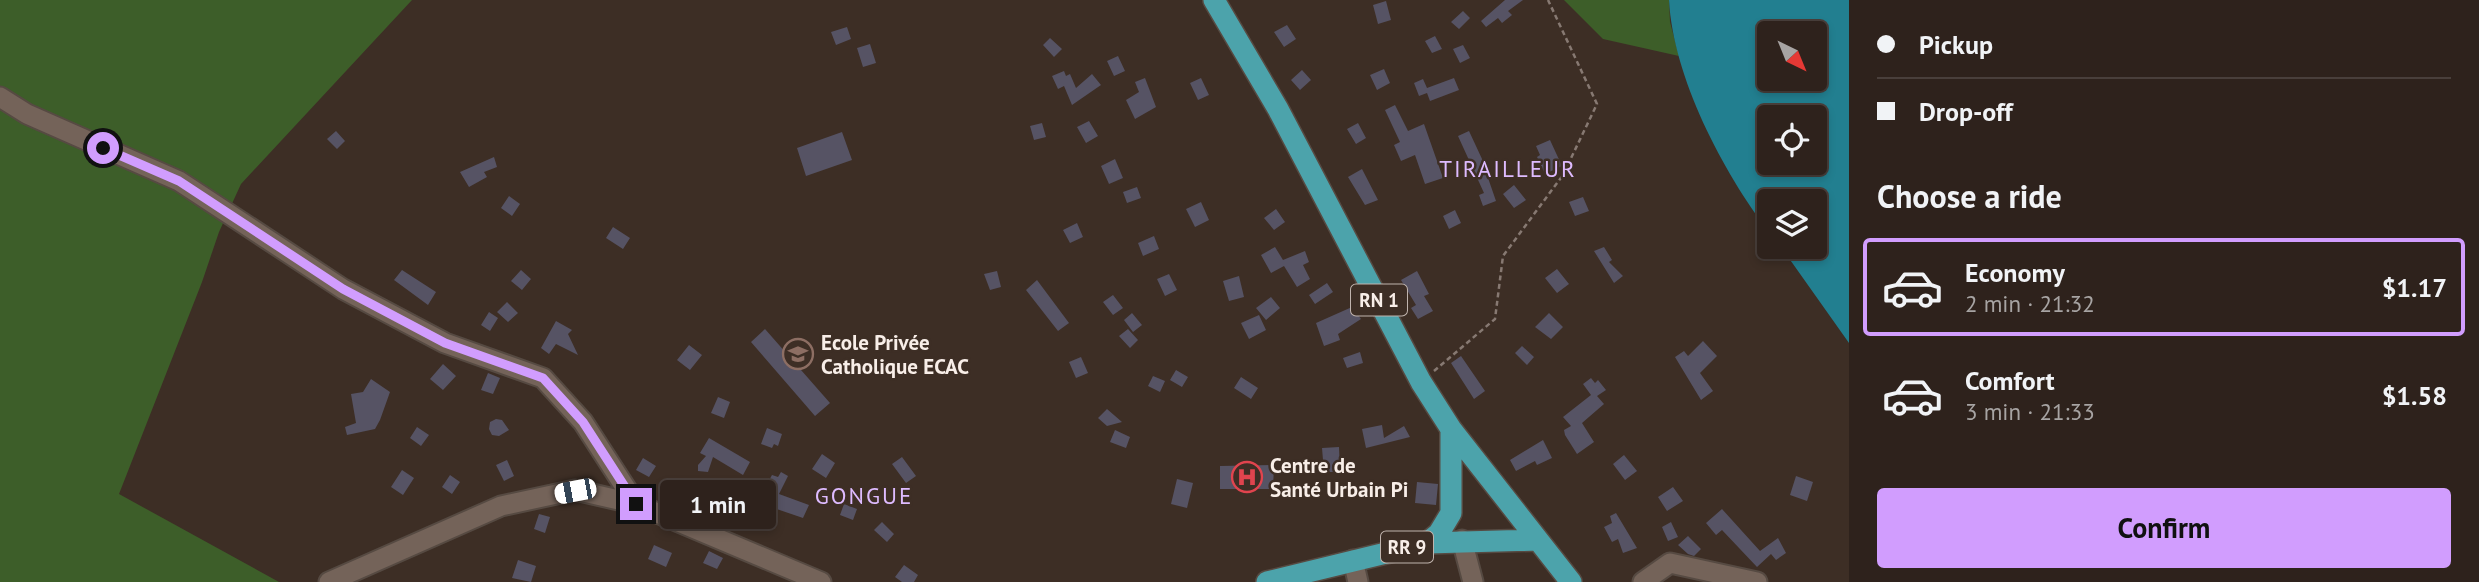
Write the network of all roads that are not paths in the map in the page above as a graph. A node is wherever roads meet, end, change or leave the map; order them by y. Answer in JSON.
{"nodes":[{"id":1,"x":1214,"y":0,"type":"edge"},
{"id":2,"x":0,"y":97,"type":"edge"},
{"id":3,"x":1451,"y":429,"type":"junction"},
{"id":4,"x":636,"y":504,"type":"junction"},
{"id":5,"x":1462,"y":540,"type":"junction"},
{"id":6,"x":1538,"y":540,"type":"junction"},
{"id":7,"x":1427,"y":543,"type":"junction"},
{"id":8,"x":1353,"y":560,"type":"junction"},
{"id":9,"x":329,"y":582,"type":"edge"},
{"id":10,"x":821,"y":582,"type":"edge"},
{"id":11,"x":1266,"y":582,"type":"edge"},
{"id":12,"x":1358,"y":582,"type":"edge"},
{"id":13,"x":1473,"y":582,"type":"edge"},
{"id":14,"x":1571,"y":582,"type":"edge"},
{"id":15,"x":1643,"y":582,"type":"edge"},
{"id":16,"x":1757,"y":582,"type":"edge"}],
"edges":[{"from":1,"to":3,"type":"main road","number":"RN 1"},
{"from":2,"to":4,"type":"street"},
{"from":3,"to":6,"type":"main road","number":"RN 1"},
{"from":3,"to":7,"type":"main road","number":"RR 9"},
{"from":4,"to":9,"type":"street"},
{"from":4,"to":10,"type":"street"},
{"from":5,"to":6,"type":"main road","number":"RR 9"},
{"from":5,"to":7,"type":"main road","number":"RR 9"},
{"from":5,"to":13,"type":"street"},
{"from":6,"to":14,"type":"main road","number":"RN 1"},
{"from":7,"to":8,"type":"main road","number":"RR 9"},
{"from":8,"to":11,"type":"main road","number":"RR 9"},
{"from":8,"to":12,"type":"street"},
{"from":15,"to":16,"type":"street"}]}
